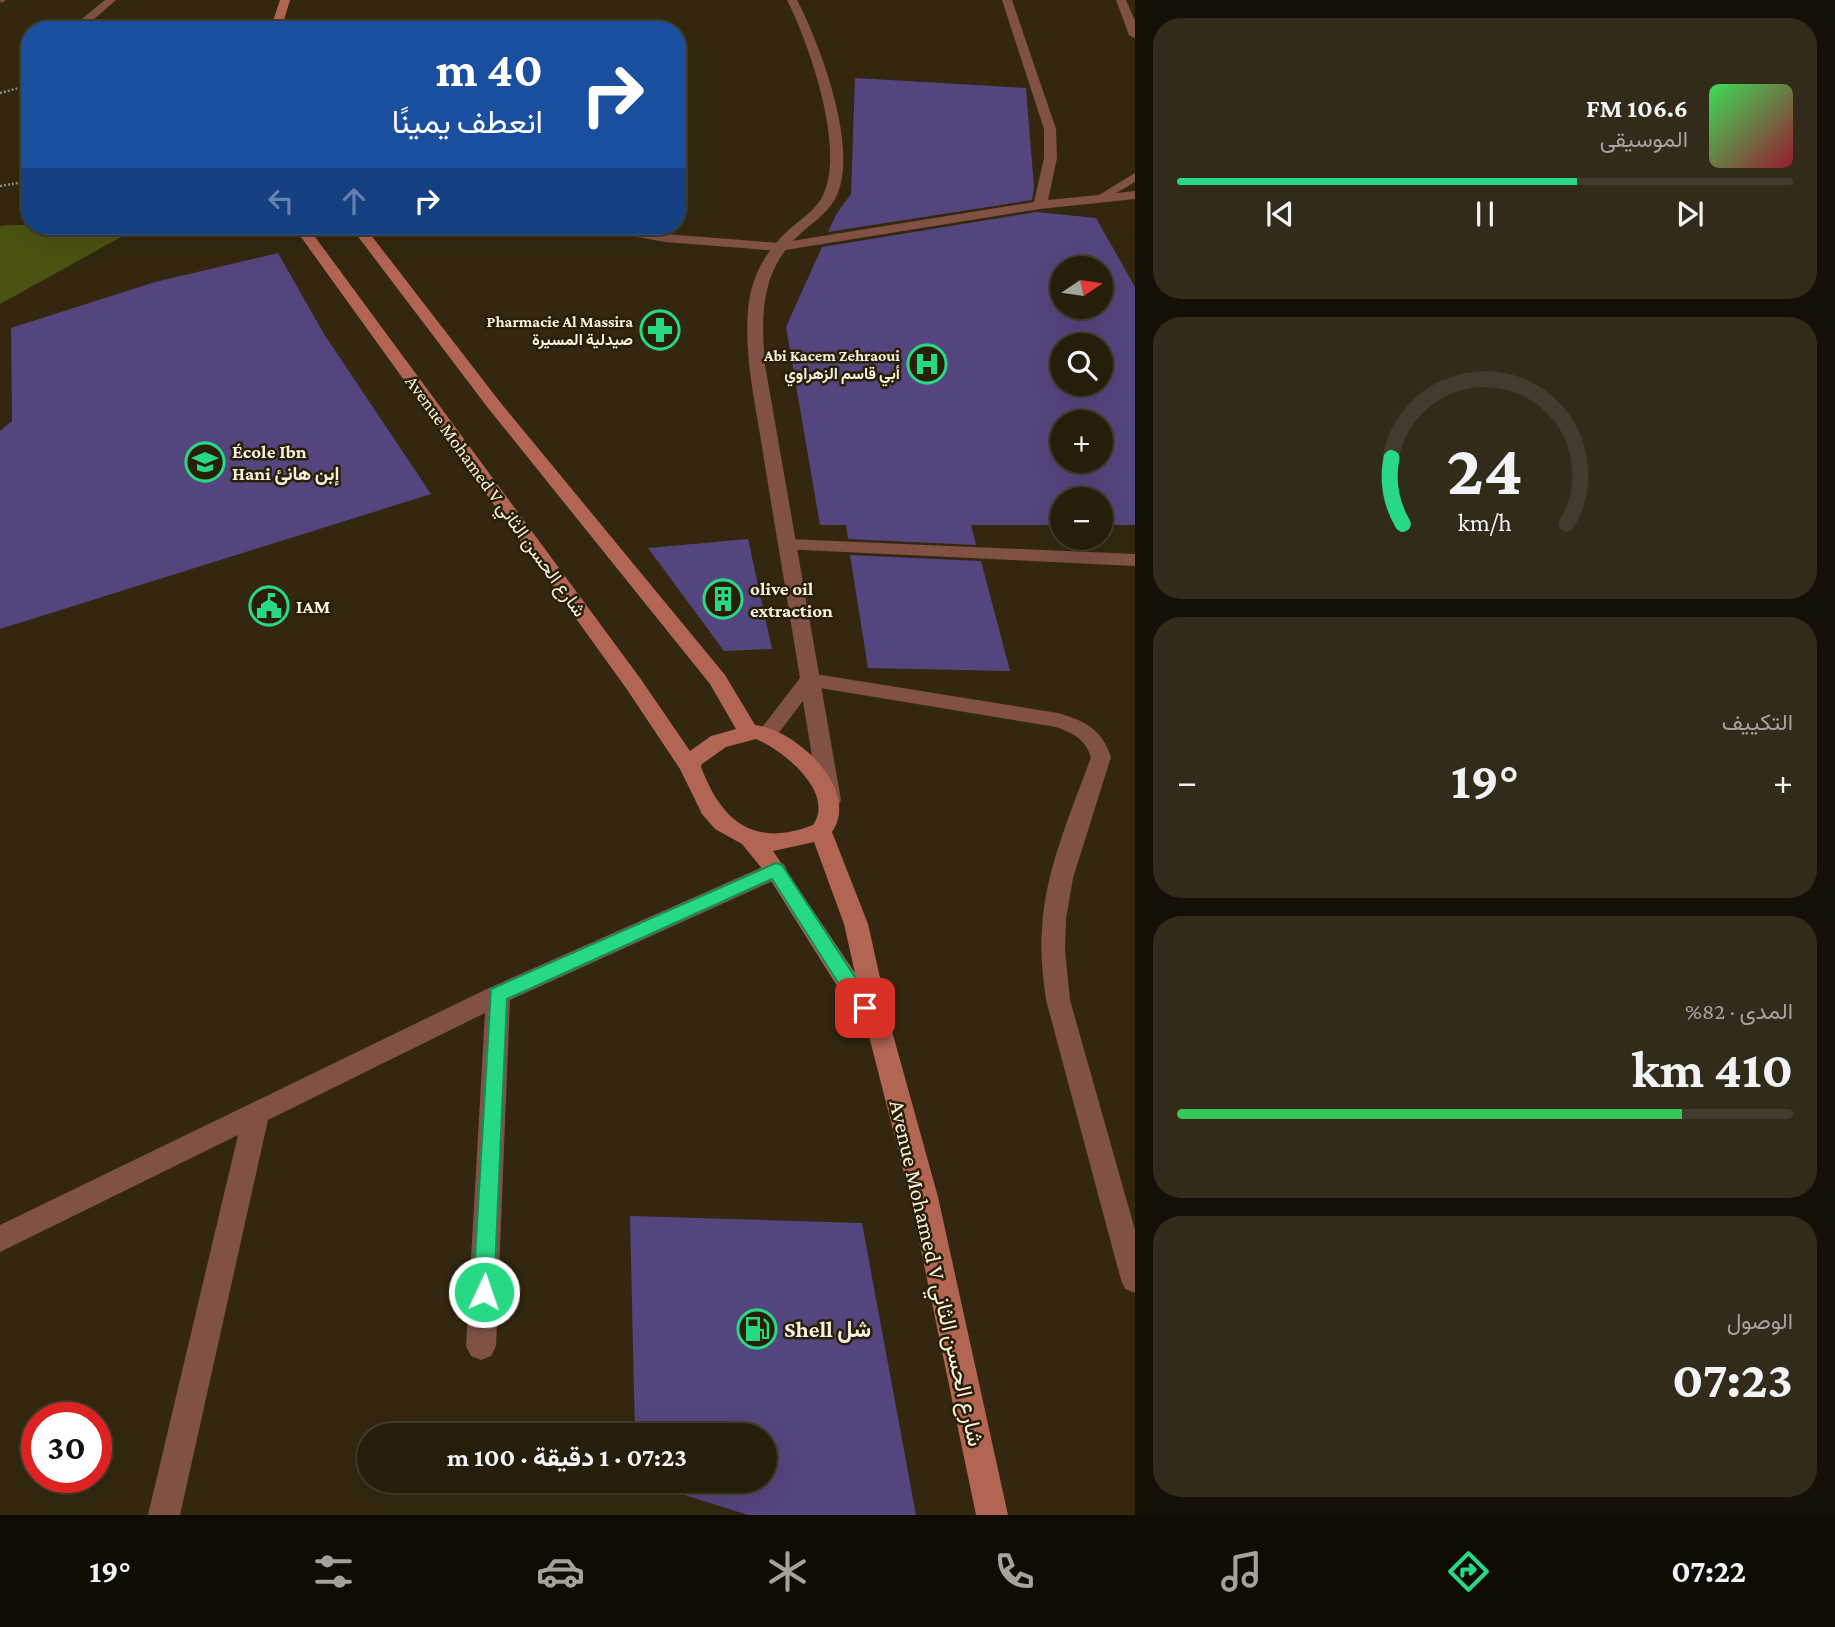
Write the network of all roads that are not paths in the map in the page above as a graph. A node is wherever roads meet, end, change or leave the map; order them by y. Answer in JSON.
{"nodes":[{"id":1,"x":111,"y":0,"type":"edge"},
{"id":2,"x":285,"y":0,"type":"edge"},
{"id":3,"x":792,"y":0,"type":"edge"},
{"id":4,"x":1007,"y":0,"type":"edge"},
{"id":5,"x":1121,"y":0,"type":"edge"},
{"id":6,"x":86,"y":21,"type":"edge"},
{"id":7,"x":278,"y":21,"type":"edge"},
{"id":8,"x":1135,"y":35,"type":"edge"},
{"id":9,"x":1135,"y":177,"type":"edge"},
{"id":10,"x":1135,"y":195,"type":"edge"},
{"id":11,"x":1096,"y":197,"type":"junction"},
{"id":12,"x":1040,"y":205,"type":"junction"},
{"id":13,"x":307,"y":235,"type":"edge"},
{"id":14,"x":364,"y":235,"type":"edge"},
{"id":15,"x":648,"y":235,"type":"edge"},
{"id":16,"x":779,"y":247,"type":"junction"},
{"id":17,"x":788,"y":545,"type":"junction"},
{"id":18,"x":1135,"y":560,"type":"edge"},
{"id":19,"x":809,"y":680,"type":"junction"},
{"id":20,"x":758,"y":733,"type":"junction"},
{"id":21,"x":690,"y":767,"type":"junction"},
{"id":22,"x":831,"y":800,"type":"junction"},
{"id":23,"x":821,"y":831,"type":"junction"},
{"id":24,"x":752,"y":842,"type":"junction"},
{"id":25,"x":776,"y":870,"type":"junction"},
{"id":26,"x":498,"y":995,"type":"junction"},
{"id":27,"x":880,"y":1031,"type":"junction"},
{"id":28,"x":256,"y":1115,"type":"junction"},
{"id":29,"x":0,"y":1239,"type":"edge"},
{"id":30,"x":1135,"y":1280,"type":"edge"},
{"id":31,"x":481,"y":1346,"type":"dead end"},
{"id":32,"x":164,"y":1515,"type":"edge"},
{"id":33,"x":992,"y":1515,"type":"edge"}],
"edges":[{"from":1,"to":6,"type":"street"},
{"from":2,"to":7,"type":"main road"},
{"from":3,"to":16,"type":"street"},
{"from":4,"to":12,"type":"street"},
{"from":5,"to":8,"type":"street"},
{"from":9,"to":11,"type":"street"},
{"from":10,"to":11,"type":"street"},
{"from":11,"to":12,"type":"street"},
{"from":12,"to":16,"type":"street"},
{"from":13,"to":21,"type":"main road","name":"Avenue Mohamed V شارع الحسن الثاني"},
{"from":14,"to":20,"type":"main road"},
{"from":15,"to":16,"type":"street"},
{"from":16,"to":17,"type":"street"},
{"from":17,"to":18,"type":"street"},
{"from":17,"to":19,"type":"street"},
{"from":19,"to":20,"type":"street"},
{"from":19,"to":22,"type":"street"},
{"from":19,"to":30,"type":"street"},
{"from":20,"to":21,"type":"main road"},
{"from":20,"to":22,"type":"main road"},
{"from":21,"to":24,"type":"main road"},
{"from":22,"to":23,"type":"main road"},
{"from":23,"to":24,"type":"main road"},
{"from":23,"to":27,"type":"main road","name":"Avenue Mohamed V شارع الحسن الثاني"},
{"from":24,"to":25,"type":"main road","name":"Avenue Mohamed V شارع الحسن الثاني"},
{"from":25,"to":26,"type":"street"},
{"from":25,"to":27,"type":"main road","name":"Avenue Mohamed V شارع الحسن الثاني"},
{"from":26,"to":28,"type":"street"},
{"from":26,"to":31,"type":"street"},
{"from":27,"to":33,"type":"main road","name":"Avenue Mohamed V شارع الحسن الثاني"},
{"from":28,"to":29,"type":"street"},
{"from":28,"to":32,"type":"street"}]}
